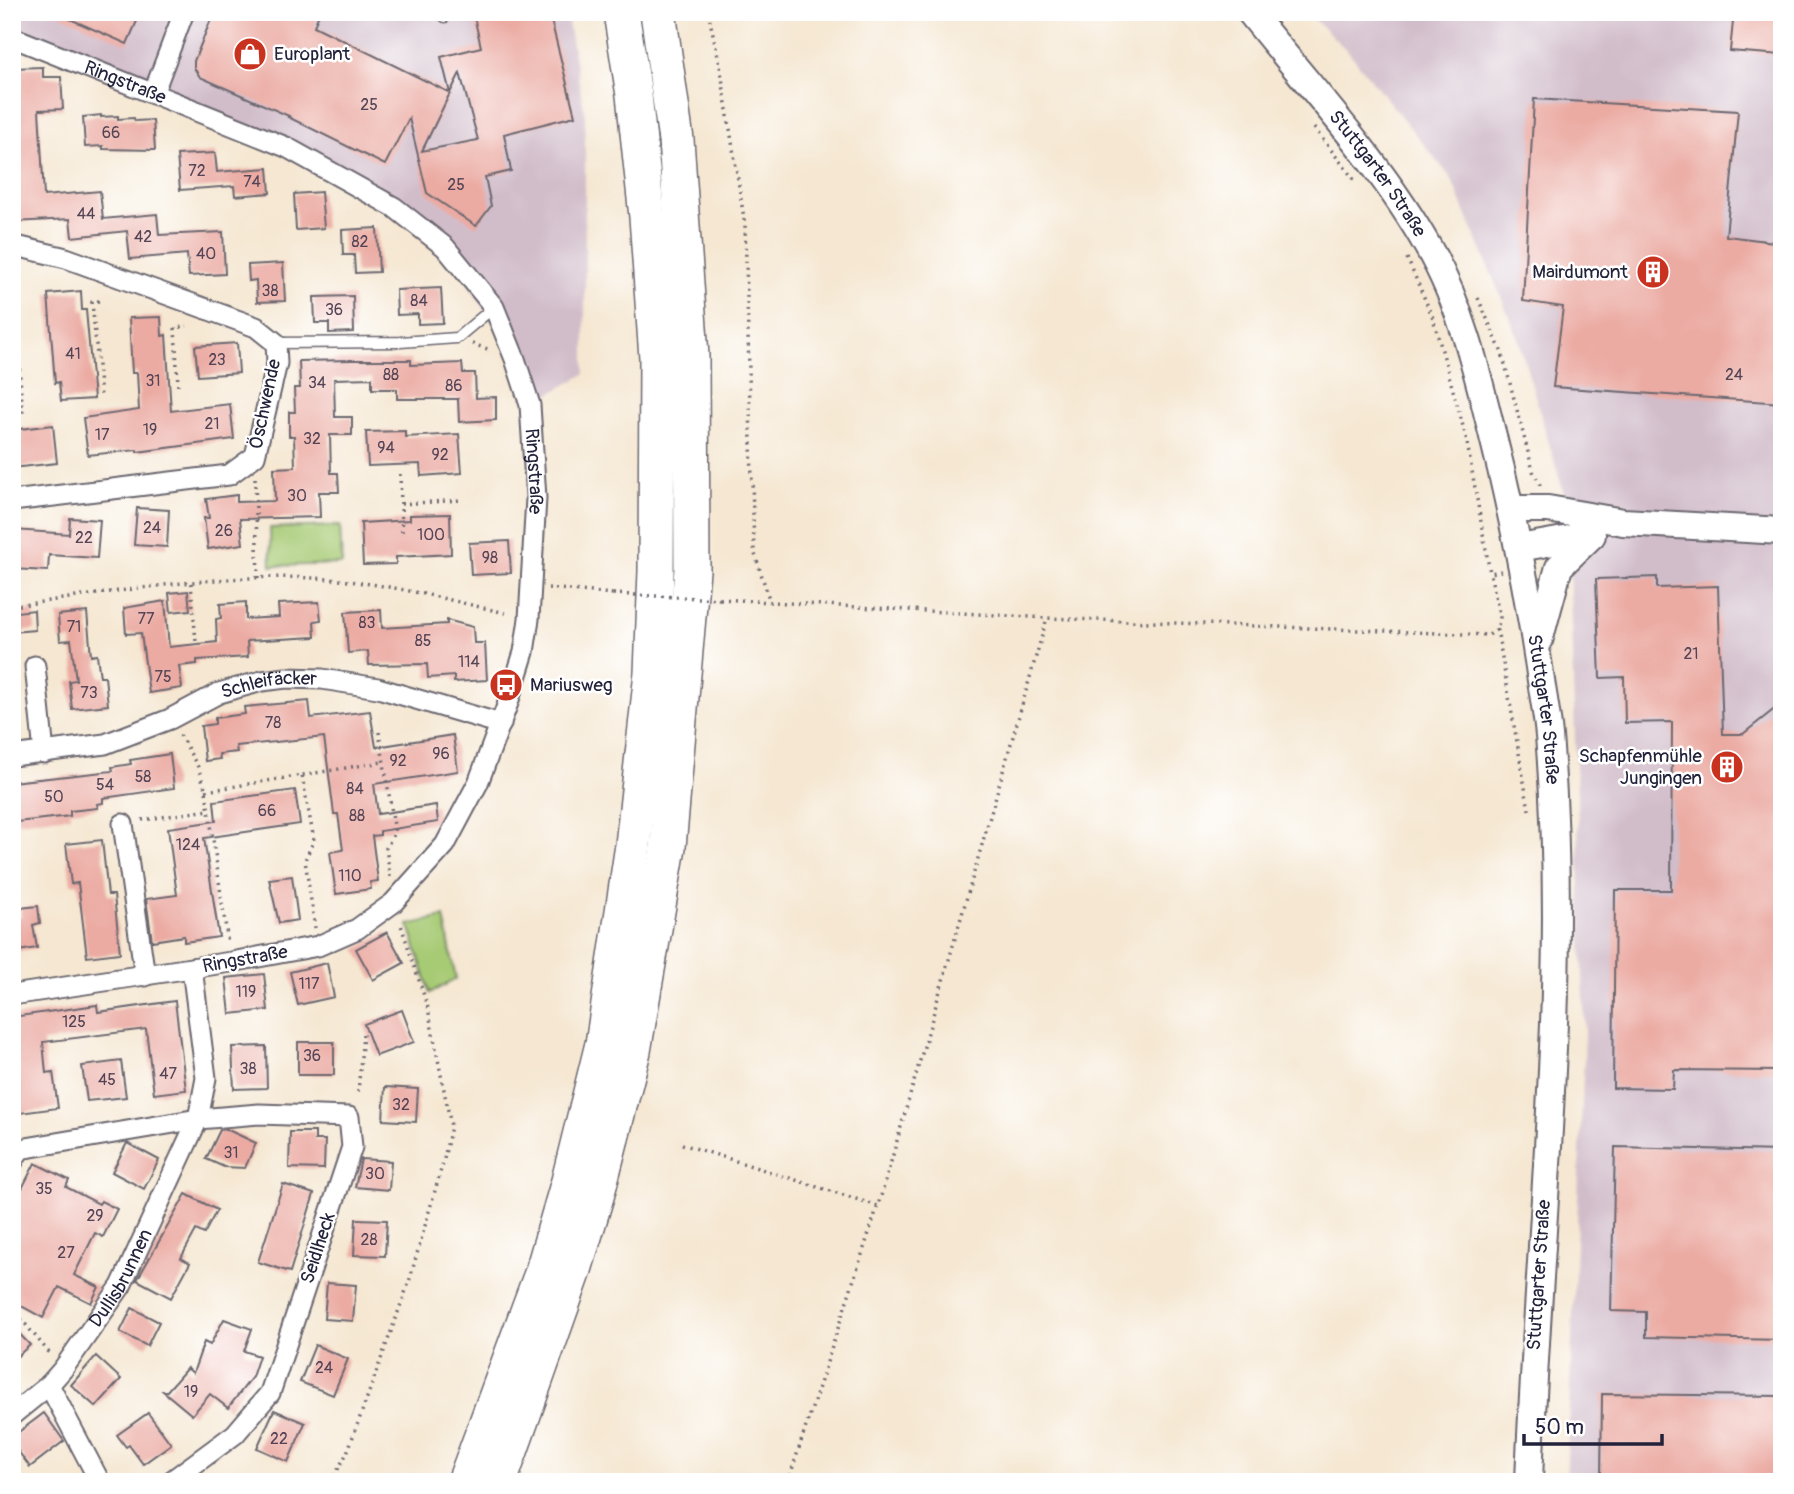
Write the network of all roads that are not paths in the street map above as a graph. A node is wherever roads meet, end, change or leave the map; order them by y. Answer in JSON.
{"nodes":[{"id":1,"x":184,"y":12,"type":"edge"},
{"id":2,"x":621,"y":12,"type":"edge"},
{"id":3,"x":658,"y":12,"type":"edge"},
{"id":4,"x":1250,"y":12,"type":"edge"},
{"id":5,"x":12,"y":37,"type":"edge"},
{"id":6,"x":153,"y":94,"type":"junction"},
{"id":7,"x":12,"y":245,"type":"edge"},
{"id":8,"x":494,"y":307,"type":"junction"},
{"id":9,"x":276,"y":344,"type":"junction"},
{"id":10,"x":12,"y":501,"type":"edge"},
{"id":11,"x":1510,"y":509,"type":"junction"},
{"id":12,"x":1623,"y":522,"type":"junction"},
{"id":13,"x":1782,"y":531,"type":"edge"},
{"id":14,"x":1591,"y":536,"type":"junction"},
{"id":15,"x":1521,"y":558,"type":"junction"},
{"id":16,"x":1536,"y":649,"type":"junction"},
{"id":17,"x":35,"y":666,"type":"dead end"},
{"id":18,"x":501,"y":723,"type":"junction"},
{"id":19,"x":44,"y":753,"type":"junction"},
{"id":20,"x":12,"y":756,"type":"edge"},
{"id":21,"x":123,"y":824,"type":"road end"},
{"id":22,"x":192,"y":968,"type":"junction"},
{"id":23,"x":145,"y":976,"type":"junction"},
{"id":24,"x":12,"y":995,"type":"edge"},
{"id":25,"x":198,"y":1119,"type":"junction"},
{"id":26,"x":12,"y":1163,"type":"edge"},
{"id":27,"x":49,"y":1385,"type":"junction"},
{"id":28,"x":12,"y":1415,"type":"edge"},
{"id":29,"x":100,"y":1482,"type":"edge"},
{"id":30,"x":170,"y":1482,"type":"edge"},
{"id":31,"x":465,"y":1482,"type":"edge"},
{"id":32,"x":499,"y":1482,"type":"edge"},
{"id":33,"x":1529,"y":1482,"type":"edge"}],
"edges":[{"from":1,"to":6,"type":"street"},
{"from":2,"to":31,"type":"highway"},
{"from":3,"to":32,"type":"highway"},
{"from":4,"to":11,"type":"main road","name":"Stuttgarter Straße"},
{"from":5,"to":6,"type":"street","name":"Ringstraße"},
{"from":6,"to":8,"type":"street","name":"Ringstraße"},
{"from":7,"to":9,"type":"street","name":"Öschwende"},
{"from":8,"to":9,"type":"lane"},
{"from":8,"to":18,"type":"street","name":"Ringstraße"},
{"from":9,"to":10,"type":"street","name":"Öschwende"},
{"from":11,"to":12,"type":"main road"},
{"from":11,"to":15,"type":"main road","name":"Stuttgarter Straße"},
{"from":12,"to":13,"type":"main road"},
{"from":12,"to":14,"type":"main road"},
{"from":14,"to":15,"type":"main road"},
{"from":14,"to":16,"type":"main road"},
{"from":15,"to":16,"type":"main road","name":"Stuttgarter Straße"},
{"from":16,"to":33,"type":"main road","name":"Stuttgarter Straße"},
{"from":17,"to":19,"type":"street"},
{"from":18,"to":19,"type":"street","name":"Schleifäcker"},
{"from":18,"to":22,"type":"street","name":"Ringstraße"},
{"from":19,"to":20,"type":"street","name":"Schleifäcker"},
{"from":21,"to":23,"type":"street"},
{"from":22,"to":23,"type":"street","name":"Ringstraße"},
{"from":22,"to":25,"type":"street","name":"Dullisbrunnen"},
{"from":23,"to":24,"type":"street","name":"Ringstraße"},
{"from":25,"to":26,"type":"street"},
{"from":25,"to":27,"type":"street","name":"Dullisbrunnen"},
{"from":25,"to":30,"type":"street","name":"Seidlheck"},
{"from":27,"to":28,"type":"street","name":"Dullisbrunnen"},
{"from":27,"to":29,"type":"street"}]}
